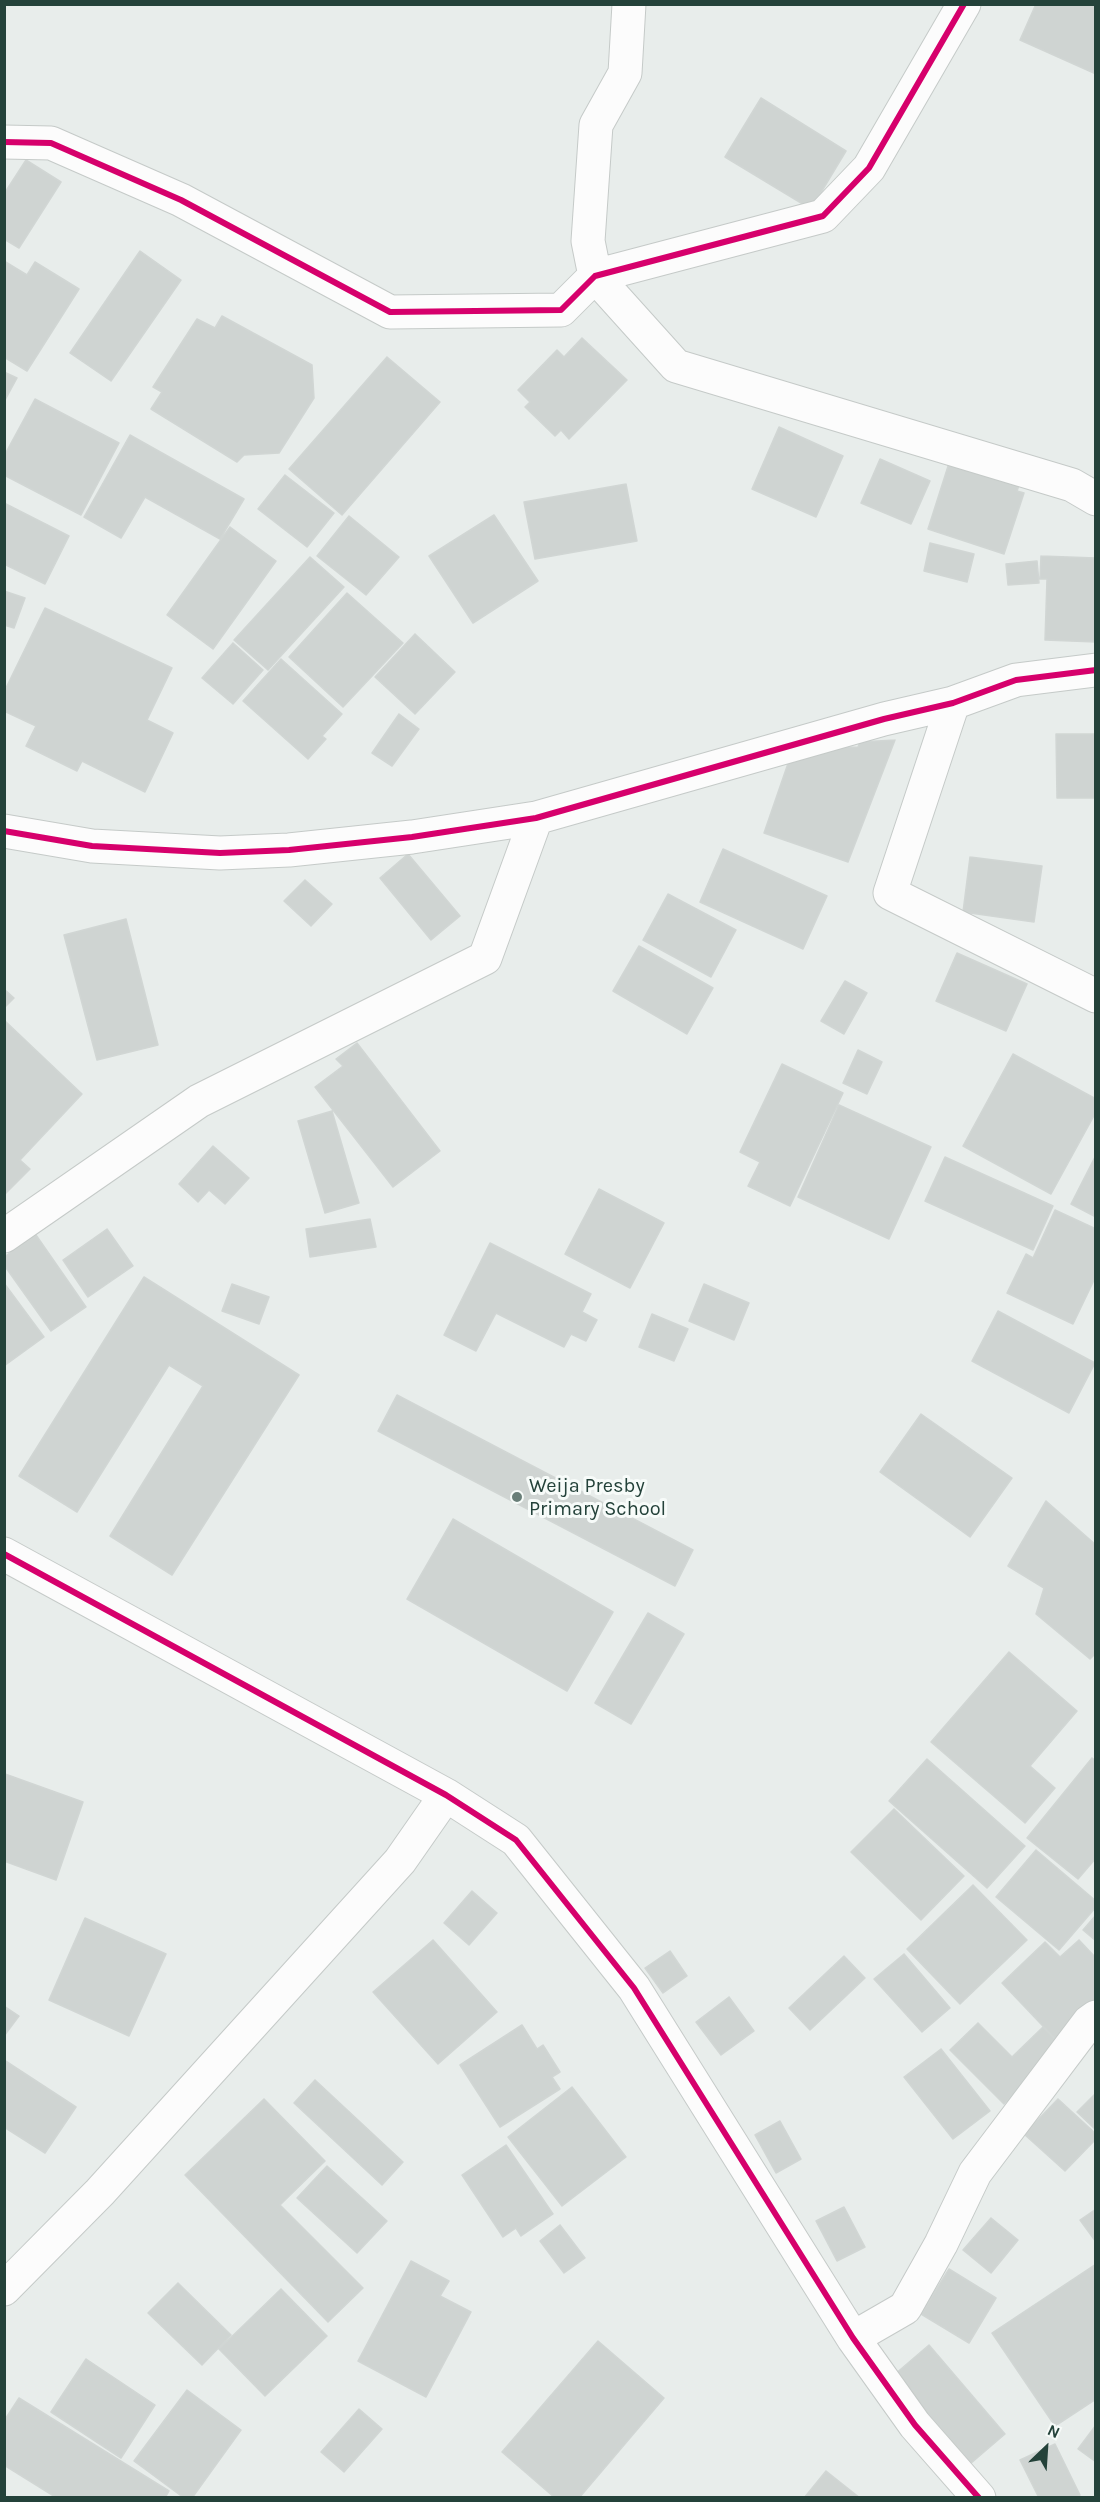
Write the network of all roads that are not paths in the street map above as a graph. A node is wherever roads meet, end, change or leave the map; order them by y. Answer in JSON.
{"nodes":[{"id":1,"x":628,"y":4,"type":"edge"},
{"id":2,"x":964,"y":4,"type":"edge"},
{"id":3,"x":4,"y":142,"type":"edge"},
{"id":4,"x":595,"y":276,"type":"junction"},
{"id":5,"x":1095,"y":499,"type":"edge"},
{"id":6,"x":1095,"y":670,"type":"edge"},
{"id":7,"x":953,"y":702,"type":"junction"},
{"id":8,"x":536,"y":818,"type":"junction"},
{"id":9,"x":4,"y":831,"type":"edge"},
{"id":10,"x":1095,"y":996,"type":"edge"},
{"id":11,"x":4,"y":1236,"type":"edge"},
{"id":12,"x":4,"y":1554,"type":"edge"},
{"id":13,"x":446,"y":1795,"type":"junction"},
{"id":14,"x":1095,"y":2017,"type":"edge"},
{"id":15,"x":4,"y":2289,"type":"edge"},
{"id":16,"x":853,"y":2338,"type":"junction"},
{"id":17,"x":979,"y":2498,"type":"edge"}],
"edges":[{"from":1,"to":4,"type":"street"},
{"from":2,"to":4,"type":"street"},
{"from":3,"to":4,"type":"street"},
{"from":4,"to":5,"type":"street"},
{"from":6,"to":7,"type":"street"},
{"from":7,"to":8,"type":"street"},
{"from":7,"to":10,"type":"street"},
{"from":8,"to":9,"type":"street"},
{"from":8,"to":11,"type":"street"},
{"from":12,"to":13,"type":"street"},
{"from":13,"to":15,"type":"street"},
{"from":13,"to":16,"type":"street"},
{"from":14,"to":16,"type":"street"},
{"from":16,"to":17,"type":"street"}]}
